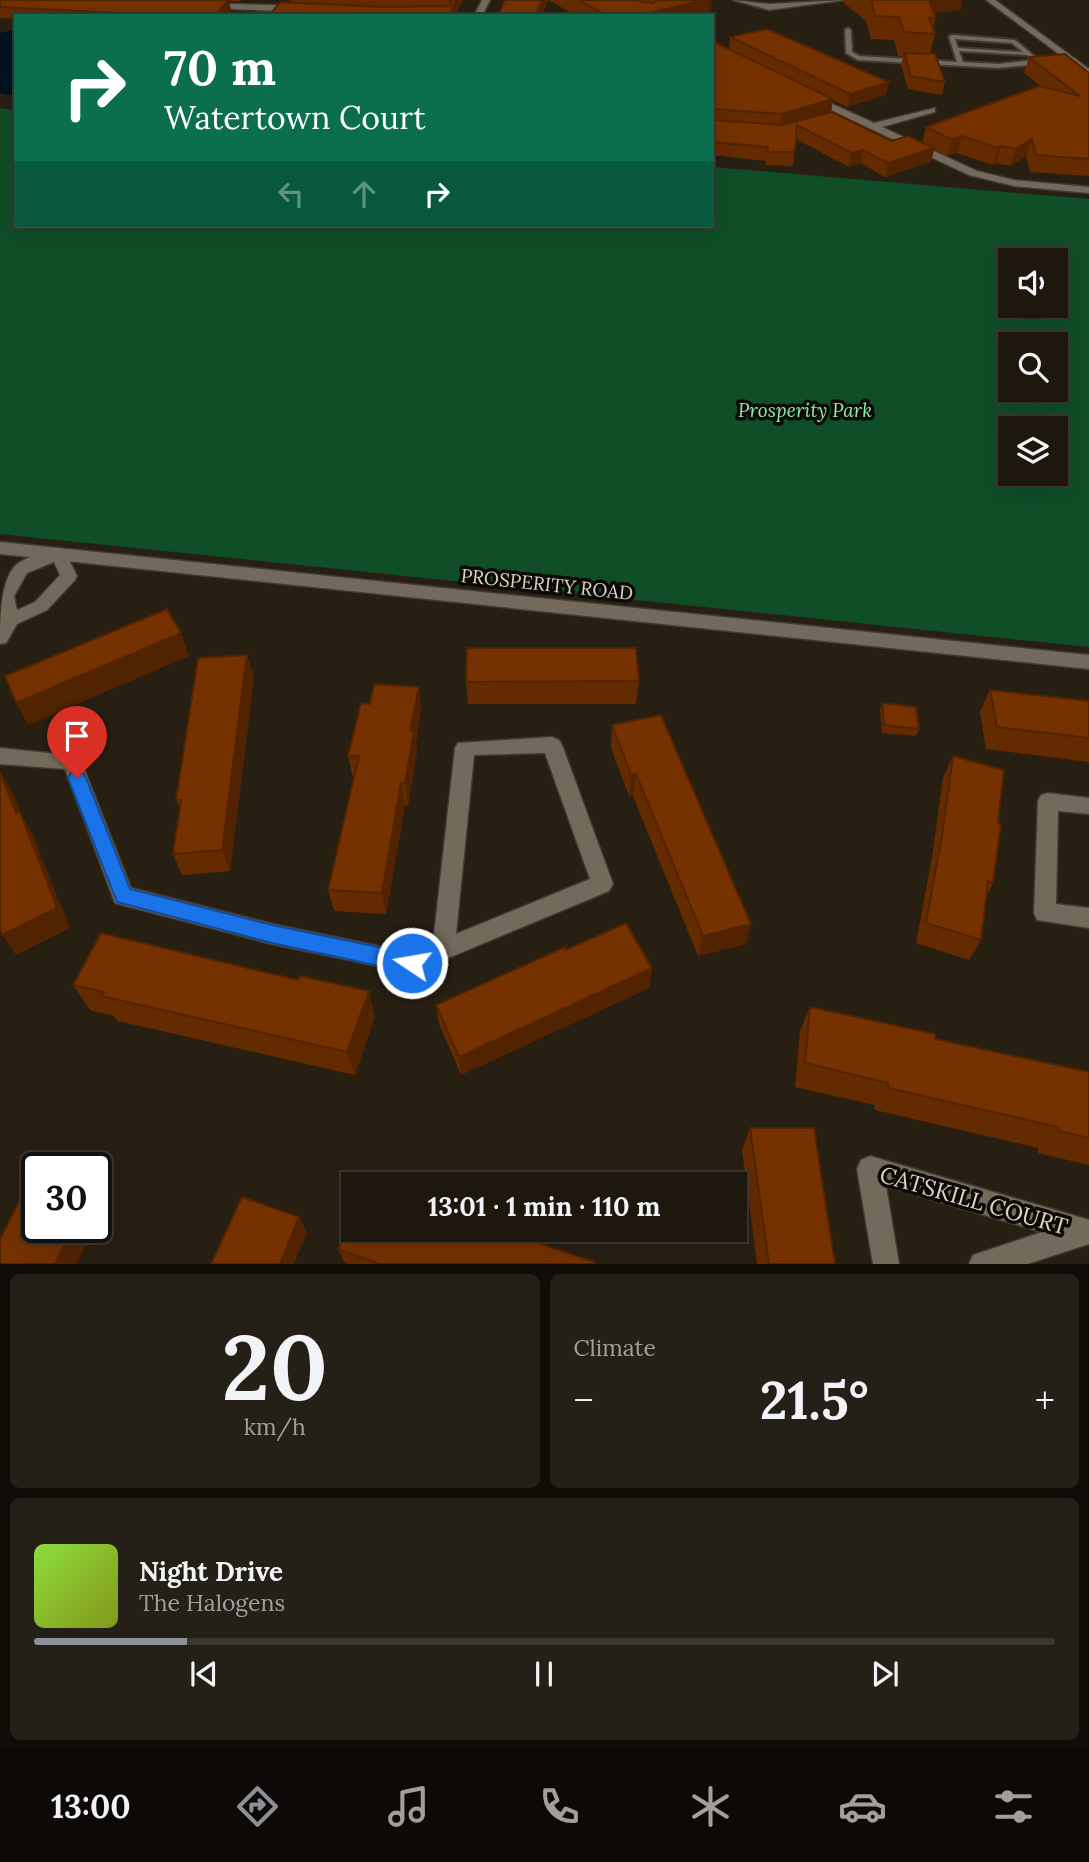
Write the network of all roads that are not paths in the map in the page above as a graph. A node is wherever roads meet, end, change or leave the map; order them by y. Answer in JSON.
{"nodes":[{"id":1,"x":737,"y":0,"type":"edge"},
{"id":2,"x":840,"y":0,"type":"edge"},
{"id":3,"x":989,"y":0,"type":"edge"},
{"id":4,"x":266,"y":3,"type":"edge"},
{"id":5,"x":198,"y":4,"type":"edge"},
{"id":6,"x":316,"y":9,"type":"edge"},
{"id":7,"x":848,"y":30,"type":"dead end"},
{"id":8,"x":956,"y":49,"type":"junction"},
{"id":9,"x":1029,"y":54,"type":"junction"},
{"id":10,"x":1048,"y":60,"type":"edge"},
{"id":11,"x":1038,"y":62,"type":"junction"},
{"id":12,"x":960,"y":63,"type":"junction"},
{"id":13,"x":1089,"y":73,"type":"edge"},
{"id":14,"x":798,"y":91,"type":"edge"},
{"id":15,"x":931,"y":110,"type":"dead end"},
{"id":16,"x":847,"y":115,"type":"junction"},
{"id":17,"x":827,"y":122,"type":"edge"},
{"id":18,"x":871,"y":127,"type":"junction"},
{"id":19,"x":1089,"y":190,"type":"edge"},
{"id":20,"x":0,"y":548,"type":"edge"},
{"id":21,"x":58,"y":554,"type":"junction"},
{"id":22,"x":11,"y":620,"type":"junction"},
{"id":23,"x":0,"y":638,"type":"edge"},
{"id":24,"x":1089,"y":662,"type":"edge"},
{"id":25,"x":0,"y":756,"type":"edge"},
{"id":26,"x":1089,"y":806,"type":"edge"},
{"id":27,"x":1089,"y":918,"type":"edge"},
{"id":28,"x":443,"y":950,"type":"junction"},
{"id":29,"x":1087,"y":1231,"type":"edge"},
{"id":30,"x":886,"y":1264,"type":"edge"},
{"id":31,"x":982,"y":1264,"type":"edge"}],
"edges":[{"from":1,"to":2,"type":"street"},
{"from":3,"to":13,"type":"street"},
{"from":4,"to":5,"type":"street"},
{"from":4,"to":6,"type":"street"},
{"from":7,"to":12,"type":"lane"},
{"from":8,"to":9,"type":"lane"},
{"from":8,"to":9,"type":"lane"},
{"from":8,"to":12,"type":"lane"},
{"from":9,"to":11,"type":"lane"},
{"from":10,"to":11,"type":"lane"},
{"from":11,"to":12,"type":"lane"},
{"from":14,"to":16,"type":"street"},
{"from":15,"to":18,"type":"street"},
{"from":16,"to":17,"type":"street"},
{"from":16,"to":18,"type":"street"},
{"from":18,"to":19,"type":"street"},
{"from":20,"to":21,"type":"street","name":"PROSPERITY ROAD"},
{"from":21,"to":22,"type":"street"},
{"from":21,"to":22,"type":"street"},
{"from":21,"to":24,"type":"street","name":"PROSPERITY ROAD"},
{"from":22,"to":23,"type":"street"},
{"from":25,"to":28,"type":"street"},
{"from":26,"to":27,"type":"street"},
{"from":28,"to":28,"type":"street"},
{"from":29,"to":30,"type":"street","name":"CATSKILL COURT"},
{"from":29,"to":31,"type":"street","name":"CATSKILL COURT"}]}
